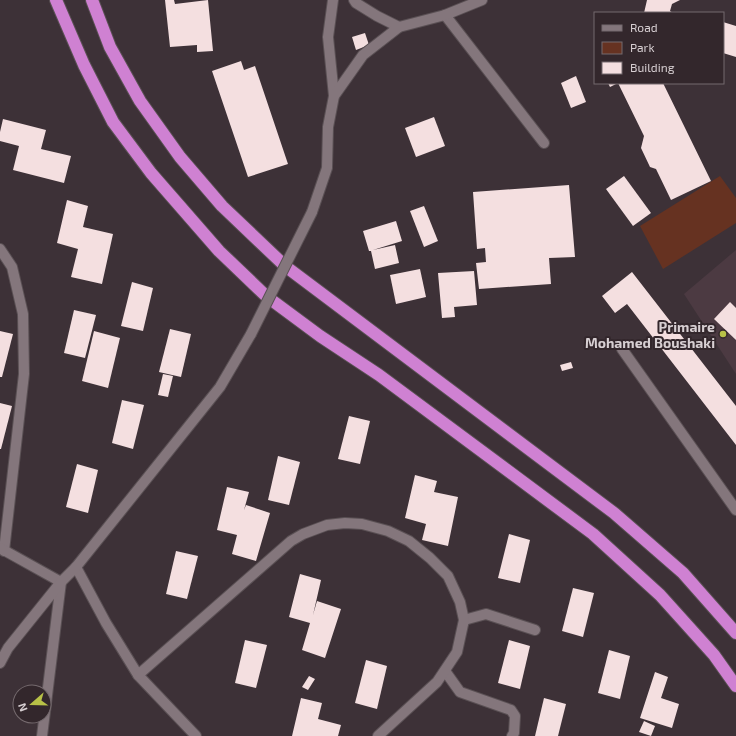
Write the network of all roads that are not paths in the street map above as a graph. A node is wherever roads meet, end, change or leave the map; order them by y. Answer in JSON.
{"nodes":[{"id":1,"x":56,"y":0,"type":"edge"},
{"id":2,"x":92,"y":0,"type":"edge"},
{"id":3,"x":333,"y":0,"type":"edge"},
{"id":4,"x":354,"y":0,"type":"edge"},
{"id":5,"x":482,"y":0,"type":"edge"},
{"id":6,"x":445,"y":15,"type":"junction"},
{"id":7,"x":398,"y":27,"type":"junction"},
{"id":8,"x":334,"y":96,"type":"junction"},
{"id":9,"x":544,"y":143,"type":"dead end"},
{"id":10,"x":0,"y":249,"type":"edge"},
{"id":11,"x":622,"y":349,"type":"dead end"},
{"id":12,"x":736,"y":510,"type":"edge"},
{"id":13,"x":2,"y":549,"type":"edge"},
{"id":14,"x":76,"y":567,"type":"junction"},
{"id":15,"x":61,"y":582,"type":"junction"},
{"id":16,"x":464,"y":620,"type":"junction"},
{"id":17,"x":535,"y":630,"type":"dead end"},
{"id":18,"x":736,"y":633,"type":"edge"},
{"id":19,"x":0,"y":663,"type":"edge"},
{"id":20,"x":445,"y":671,"type":"junction"},
{"id":21,"x":138,"y":675,"type":"junction"},
{"id":22,"x":736,"y":686,"type":"edge"},
{"id":23,"x":42,"y":736,"type":"edge"},
{"id":24,"x":196,"y":736,"type":"edge"},
{"id":25,"x":378,"y":736,"type":"edge"},
{"id":26,"x":512,"y":736,"type":"edge"}],
"edges":[{"from":1,"to":22,"type":"highway"},
{"from":2,"to":18,"type":"highway"},
{"from":3,"to":8,"type":"street"},
{"from":4,"to":7,"type":"street"},
{"from":5,"to":6,"type":"street"},
{"from":6,"to":7,"type":"street"},
{"from":6,"to":9,"type":"street"},
{"from":7,"to":8,"type":"street"},
{"from":8,"to":14,"type":"street","bridge":true},
{"from":10,"to":13,"type":"street"},
{"from":11,"to":12,"type":"street"},
{"from":13,"to":15,"type":"street"},
{"from":14,"to":15,"type":"street"},
{"from":14,"to":21,"type":"street"},
{"from":15,"to":19,"type":"street"},
{"from":15,"to":23,"type":"street"},
{"from":16,"to":17,"type":"street"},
{"from":16,"to":20,"type":"street"},
{"from":16,"to":21,"type":"street"},
{"from":20,"to":25,"type":"street"},
{"from":20,"to":26,"type":"street"},
{"from":21,"to":24,"type":"street"}]}
